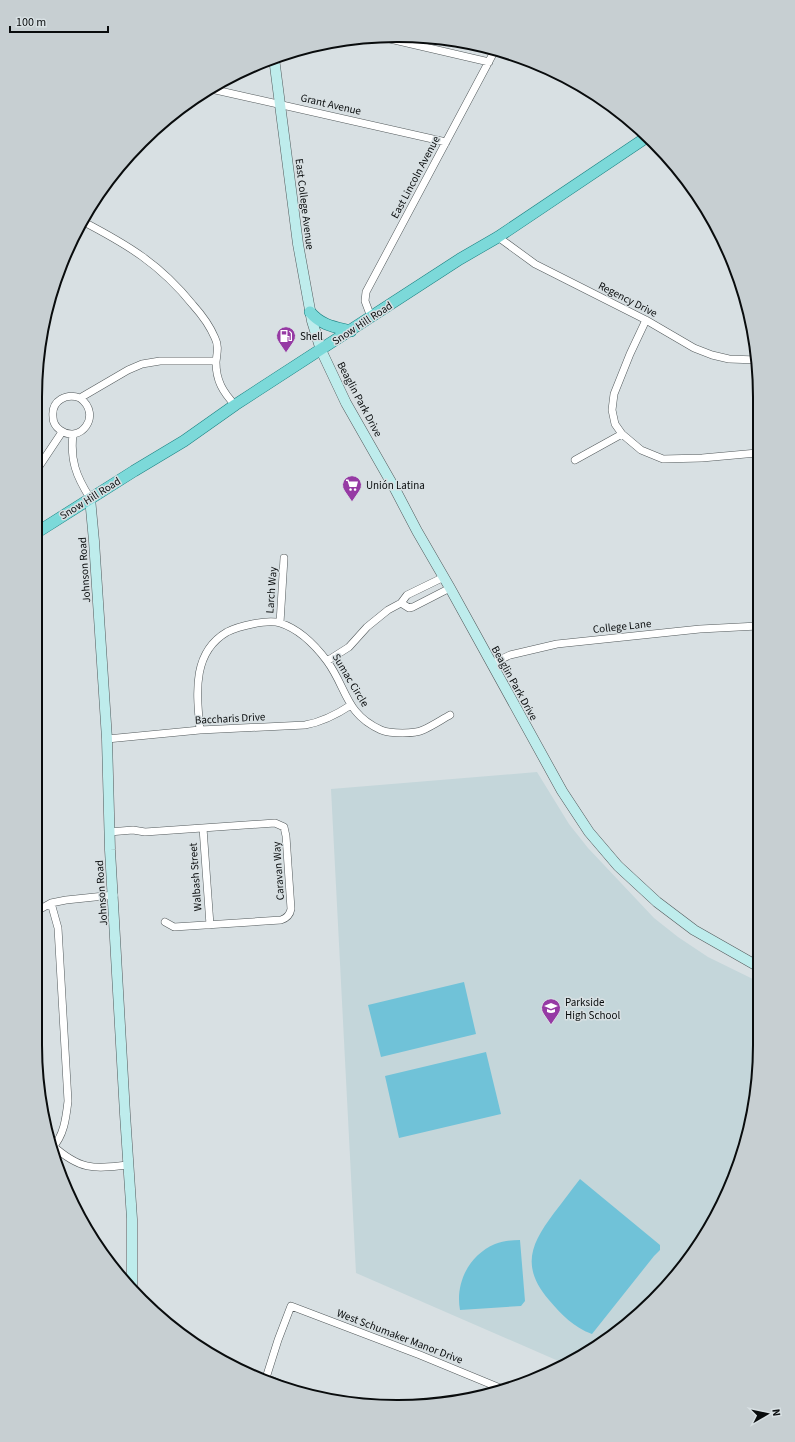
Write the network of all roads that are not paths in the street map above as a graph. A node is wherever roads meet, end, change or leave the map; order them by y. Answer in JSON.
{"nodes":[{"id":1,"x":405,"y":42,"type":"edge"},
{"id":2,"x":493,"y":55,"type":"edge"},
{"id":3,"x":489,"y":62,"type":"junction"},
{"id":4,"x":275,"y":64,"type":"edge"},
{"id":5,"x":220,"y":90,"type":"edge"},
{"id":6,"x":281,"y":104,"type":"junction"},
{"id":7,"x":643,"y":140,"type":"edge"},
{"id":8,"x":446,"y":142,"type":"junction"},
{"id":9,"x":88,"y":224,"type":"edge"},
{"id":10,"x":498,"y":237,"type":"junction"},
{"id":11,"x":310,"y":312,"type":"junction"},
{"id":12,"x":371,"y":318,"type":"junction"},
{"id":13,"x":646,"y":320,"type":"junction"},
{"id":14,"x":351,"y":330,"type":"junction"},
{"id":15,"x":321,"y":350,"type":"junction"},
{"id":16,"x":216,"y":360,"type":"junction"},
{"id":17,"x":751,"y":360,"type":"edge"},
{"id":18,"x":80,"y":398,"type":"junction"},
{"id":19,"x":235,"y":405,"type":"junction"},
{"id":20,"x":62,"y":432,"type":"junction"},
{"id":21,"x":73,"y":434,"type":"junction"},
{"id":22,"x":622,"y":434,"type":"junction"},
{"id":23,"x":753,"y":453,"type":"edge"},
{"id":24,"x":574,"y":460,"type":"dead end"},
{"id":25,"x":42,"y":462,"type":"edge"},
{"id":26,"x":90,"y":498,"type":"junction"},
{"id":27,"x":42,"y":529,"type":"edge"},
{"id":28,"x":284,"y":558,"type":"dead end"},
{"id":29,"x":444,"y":577,"type":"junction"},
{"id":30,"x":450,"y":588,"type":"junction"},
{"id":31,"x":401,"y":603,"type":"junction"},
{"id":32,"x":280,"y":623,"type":"junction"},
{"id":33,"x":753,"y":626,"type":"edge"},
{"id":34,"x":327,"y":661,"type":"junction"},
{"id":35,"x":492,"y":664,"type":"junction"},
{"id":36,"x":351,"y":705,"type":"junction"},
{"id":37,"x":450,"y":715,"type":"dead end"},
{"id":38,"x":200,"y":730,"type":"junction"},
{"id":39,"x":107,"y":739,"type":"junction"},
{"id":40,"x":203,"y":828,"type":"junction"},
{"id":41,"x":109,"y":832,"type":"junction"},
{"id":42,"x":114,"y":895,"type":"junction"},
{"id":43,"x":51,"y":903,"type":"junction"},
{"id":44,"x":42,"y":908,"type":"edge"},
{"id":45,"x":164,"y":922,"type":"dead end"},
{"id":46,"x":210,"y":925,"type":"junction"},
{"id":47,"x":753,"y":964,"type":"edge"},
{"id":48,"x":56,"y":1142,"type":"edge"},
{"id":49,"x":59,"y":1152,"type":"edge"},
{"id":50,"x":128,"y":1165,"type":"junction"},
{"id":51,"x":132,"y":1281,"type":"edge"},
{"id":52,"x":267,"y":1375,"type":"edge"},
{"id":53,"x":496,"y":1386,"type":"edge"}],
"edges":[{"from":1,"to":3,"type":"street"},
{"from":2,"to":3,"type":"street","name":"East Lincoln Avenue"},
{"from":3,"to":8,"type":"street","name":"East Lincoln Avenue"},
{"from":4,"to":6,"type":"main road","name":"East College Avenue"},
{"from":5,"to":6,"type":"street","name":"Grant Avenue"},
{"from":6,"to":8,"type":"street","name":"Grant Avenue"},
{"from":6,"to":11,"type":"main road","name":"East College Avenue"},
{"from":7,"to":10,"type":"main road","name":"Snow Hill Road"},
{"from":8,"to":12,"type":"street","name":"East Lincoln Avenue"},
{"from":9,"to":16,"type":"street"},
{"from":10,"to":12,"type":"main road","name":"Snow Hill Road"},
{"from":10,"to":13,"type":"street","name":"Regency Drive"},
{"from":11,"to":14,"type":"main road"},
{"from":11,"to":15,"type":"main road","name":"East College Avenue"},
{"from":12,"to":14,"type":"main road","name":"Snow Hill Road"},
{"from":13,"to":17,"type":"street","name":"Regency Drive"},
{"from":13,"to":22,"type":"street"},
{"from":14,"to":15,"type":"main road","name":"Snow Hill Road"},
{"from":15,"to":19,"type":"main road","name":"Snow Hill Road"},
{"from":15,"to":29,"type":"main road","name":"Beaglin Park Drive"},
{"from":16,"to":18,"type":"street"},
{"from":16,"to":19,"type":"street"},
{"from":18,"to":20,"type":"street"},
{"from":18,"to":21,"type":"street"},
{"from":19,"to":26,"type":"main road","name":"Snow Hill Road"},
{"from":20,"to":21,"type":"street"},
{"from":20,"to":25,"type":"street"},
{"from":21,"to":26,"type":"street"},
{"from":22,"to":23,"type":"street"},
{"from":22,"to":24,"type":"street"},
{"from":26,"to":27,"type":"main road","name":"Snow Hill Road"},
{"from":26,"to":39,"type":"main road","name":"Johnson Road"},
{"from":28,"to":32,"type":"street","name":"Larch Way"},
{"from":29,"to":30,"type":"main road","name":"Beaglin Park Drive"},
{"from":29,"to":31,"type":"street"},
{"from":30,"to":31,"type":"street"},
{"from":30,"to":35,"type":"main road","name":"Beaglin Park Drive"},
{"from":31,"to":34,"type":"street"},
{"from":32,"to":34,"type":"street","name":"Sumac Circle"},
{"from":32,"to":38,"type":"street","name":"Sumac Circle"},
{"from":33,"to":35,"type":"street","name":"College Lane"},
{"from":34,"to":36,"type":"street","name":"Sumac Circle"},
{"from":35,"to":47,"type":"main road","name":"Beaglin Park Drive"},
{"from":36,"to":37,"type":"street","name":"Sumac Circle"},
{"from":36,"to":38,"type":"street","name":"Baccharis Drive"},
{"from":38,"to":39,"type":"street","name":"Baccharis Drive"},
{"from":39,"to":41,"type":"main road","name":"Johnson Road"},
{"from":40,"to":41,"type":"street","name":"Caravan Way"},
{"from":40,"to":46,"type":"street","name":"Walbash Street"},
{"from":40,"to":46,"type":"street","name":"Caravan Way"},
{"from":41,"to":42,"type":"main road","name":"Johnson Road"},
{"from":42,"to":43,"type":"street"},
{"from":42,"to":50,"type":"main road","name":"Johnson Road"},
{"from":43,"to":44,"type":"street"},
{"from":43,"to":48,"type":"street"},
{"from":45,"to":46,"type":"street","name":"Caravan Way"},
{"from":49,"to":50,"type":"street"},
{"from":50,"to":51,"type":"main road","name":"Johnson Road"},
{"from":52,"to":53,"type":"street","name":"West Schumaker Manor Drive"}]}
